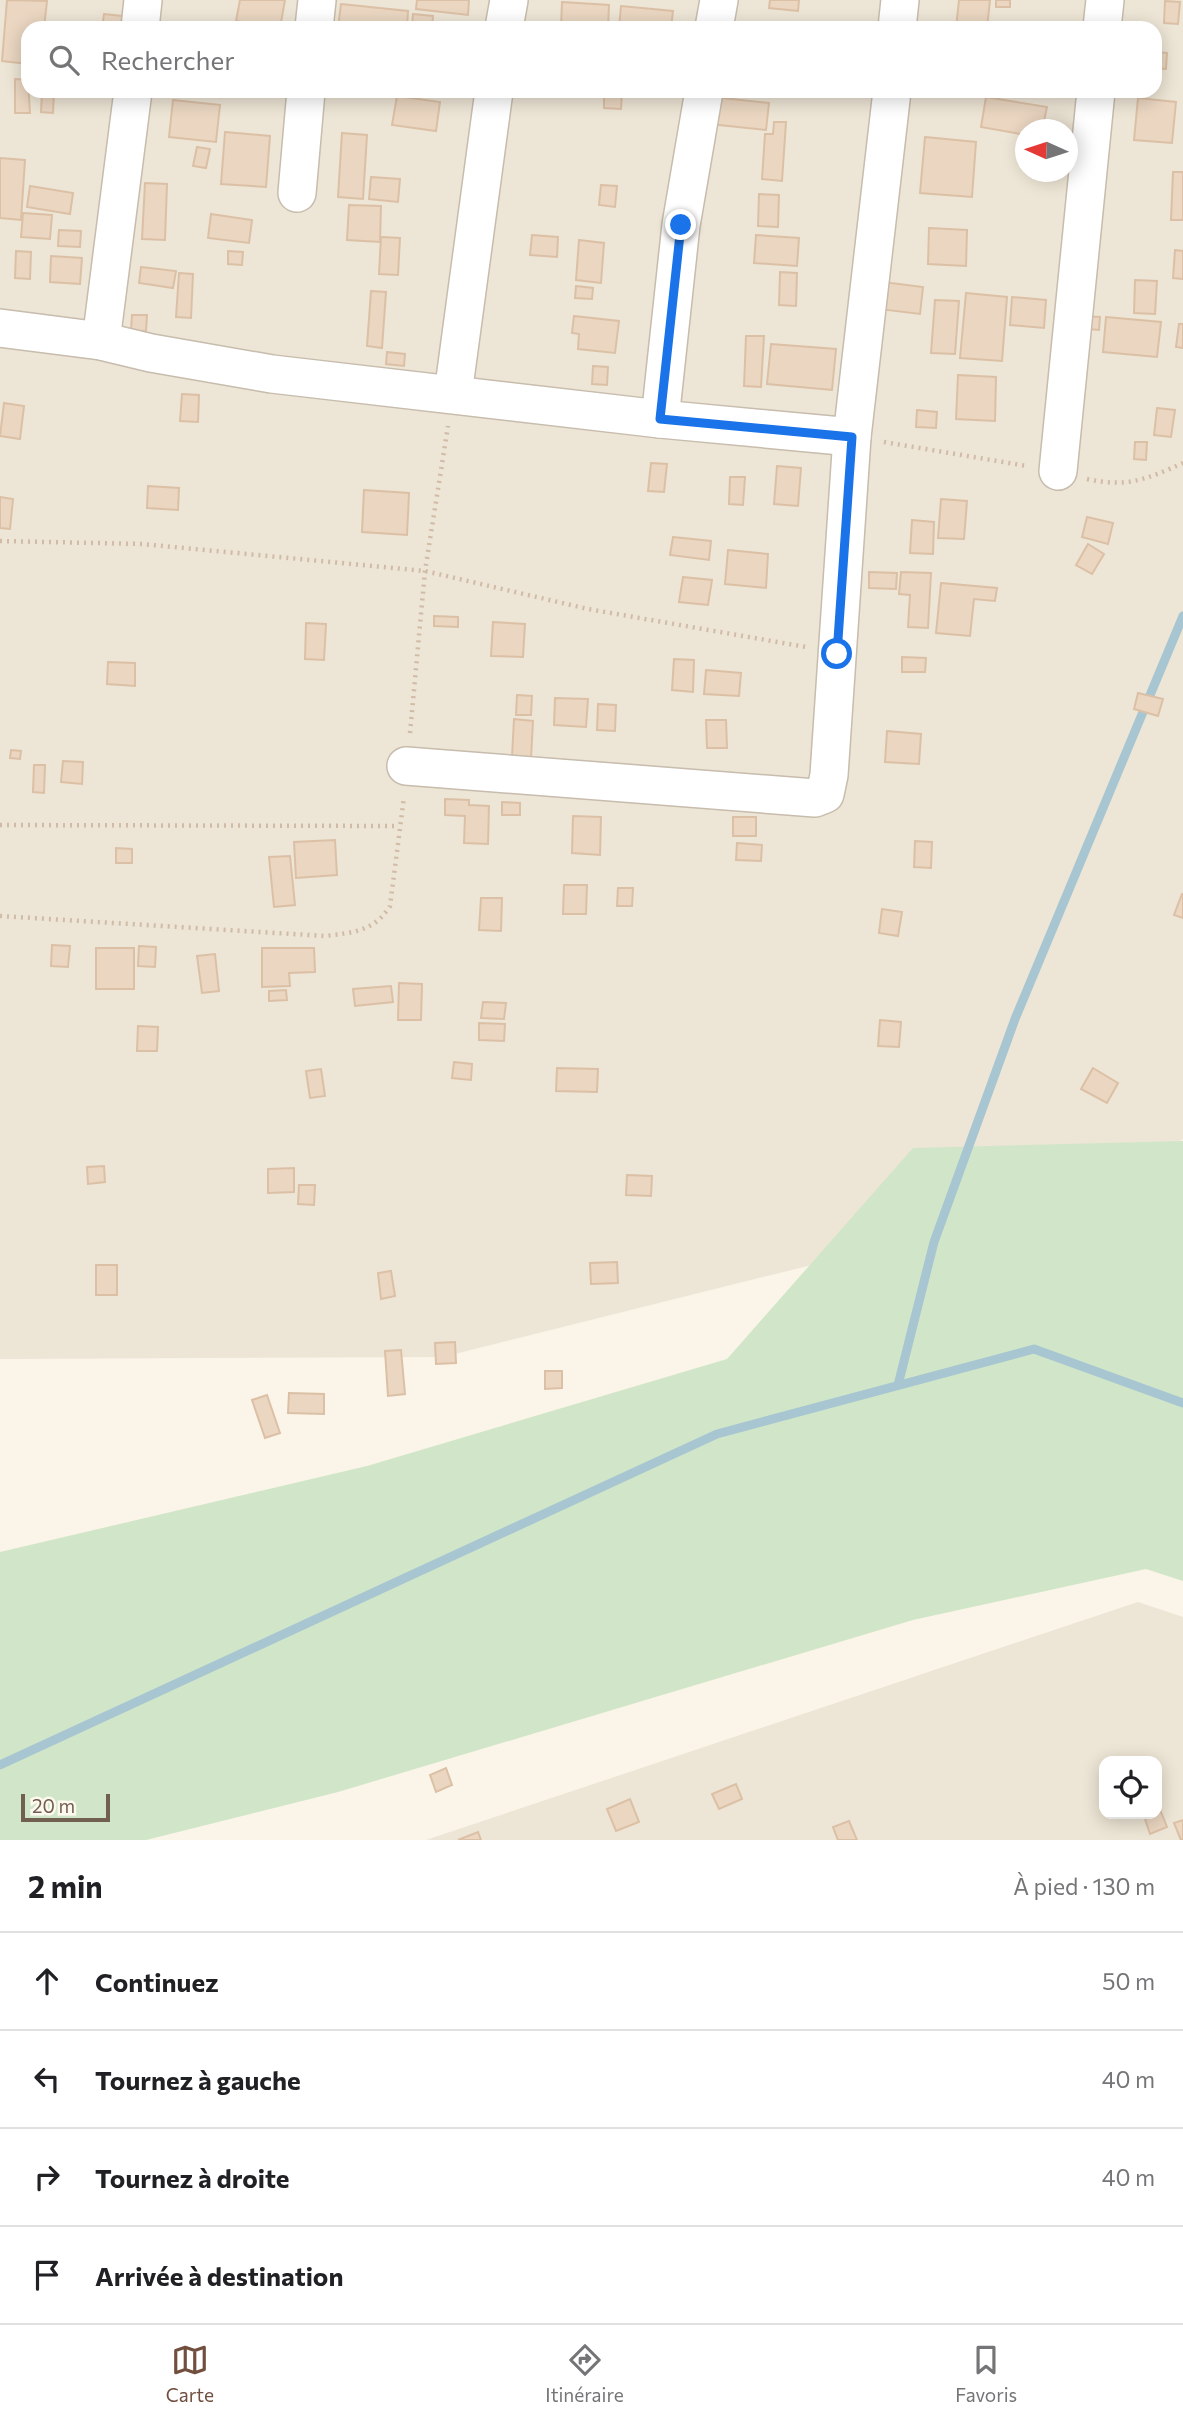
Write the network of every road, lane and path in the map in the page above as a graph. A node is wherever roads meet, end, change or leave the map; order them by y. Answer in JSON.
{"nodes":[{"id":1,"x":143,"y":0,"type":"edge"},
{"id":2,"x":317,"y":0,"type":"edge"},
{"id":3,"x":509,"y":0,"type":"edge"},
{"id":4,"x":719,"y":0,"type":"edge"},
{"id":5,"x":900,"y":0,"type":"edge"},
{"id":6,"x":1105,"y":0,"type":"edge"},
{"id":7,"x":141,"y":21,"type":"edge"},
{"id":8,"x":315,"y":21,"type":"edge"},
{"id":9,"x":505,"y":21,"type":"edge"},
{"id":10,"x":715,"y":21,"type":"edge"},
{"id":11,"x":898,"y":21,"type":"edge"},
{"id":12,"x":1103,"y":21,"type":"edge"},
{"id":13,"x":132,"y":98,"type":"edge"},
{"id":14,"x":305,"y":98,"type":"edge"},
{"id":15,"x":493,"y":98,"type":"edge"},
{"id":16,"x":703,"y":98,"type":"edge"},
{"id":17,"x":891,"y":98,"type":"edge"},
{"id":18,"x":1095,"y":98,"type":"edge"},
{"id":19,"x":296,"y":193,"type":"dead end"},
{"id":20,"x":0,"y":328,"type":"edge"},
{"id":21,"x":102,"y":341,"type":"junction"},
{"id":22,"x":453,"y":394,"type":"junction"},
{"id":23,"x":660,"y":419,"type":"junction"},
{"id":24,"x":852,"y":437,"type":"junction"},
{"id":25,"x":1183,"y":463,"type":"edge"},
{"id":26,"x":1058,"y":471,"type":"junction"},
{"id":27,"x":0,"y":541,"type":"edge"},
{"id":28,"x":425,"y":571,"type":"junction"},
{"id":29,"x":837,"y":654,"type":"junction"},
{"id":30,"x":406,"y":766,"type":"junction"},
{"id":31,"x":0,"y":825,"type":"edge"},
{"id":32,"x":399,"y":827,"type":"junction"},
{"id":33,"x":0,"y":916,"type":"edge"}],
"edges":[{"from":1,"to":7,"type":"street"},
{"from":2,"to":8,"type":"street"},
{"from":3,"to":9,"type":"street"},
{"from":4,"to":10,"type":"street"},
{"from":5,"to":11,"type":"street"},
{"from":6,"to":12,"type":"street"},
{"from":13,"to":21,"type":"street"},
{"from":14,"to":19,"type":"street"},
{"from":15,"to":22,"type":"street"},
{"from":16,"to":23,"type":"street"},
{"from":17,"to":24,"type":"street"},
{"from":18,"to":26,"type":"street"},
{"from":20,"to":21,"type":"street"},
{"from":21,"to":22,"type":"street"},
{"from":22,"to":23,"type":"street"},
{"from":22,"to":28,"type":"path"},
{"from":23,"to":24,"type":"street"},
{"from":24,"to":26,"type":"path"},
{"from":24,"to":29,"type":"street"},
{"from":25,"to":26,"type":"path"},
{"from":27,"to":28,"type":"path"},
{"from":28,"to":29,"type":"path"},
{"from":28,"to":30,"type":"path"},
{"from":29,"to":30,"type":"street"},
{"from":30,"to":32,"type":"path"},
{"from":31,"to":32,"type":"path"},
{"from":32,"to":33,"type":"path"}]}
